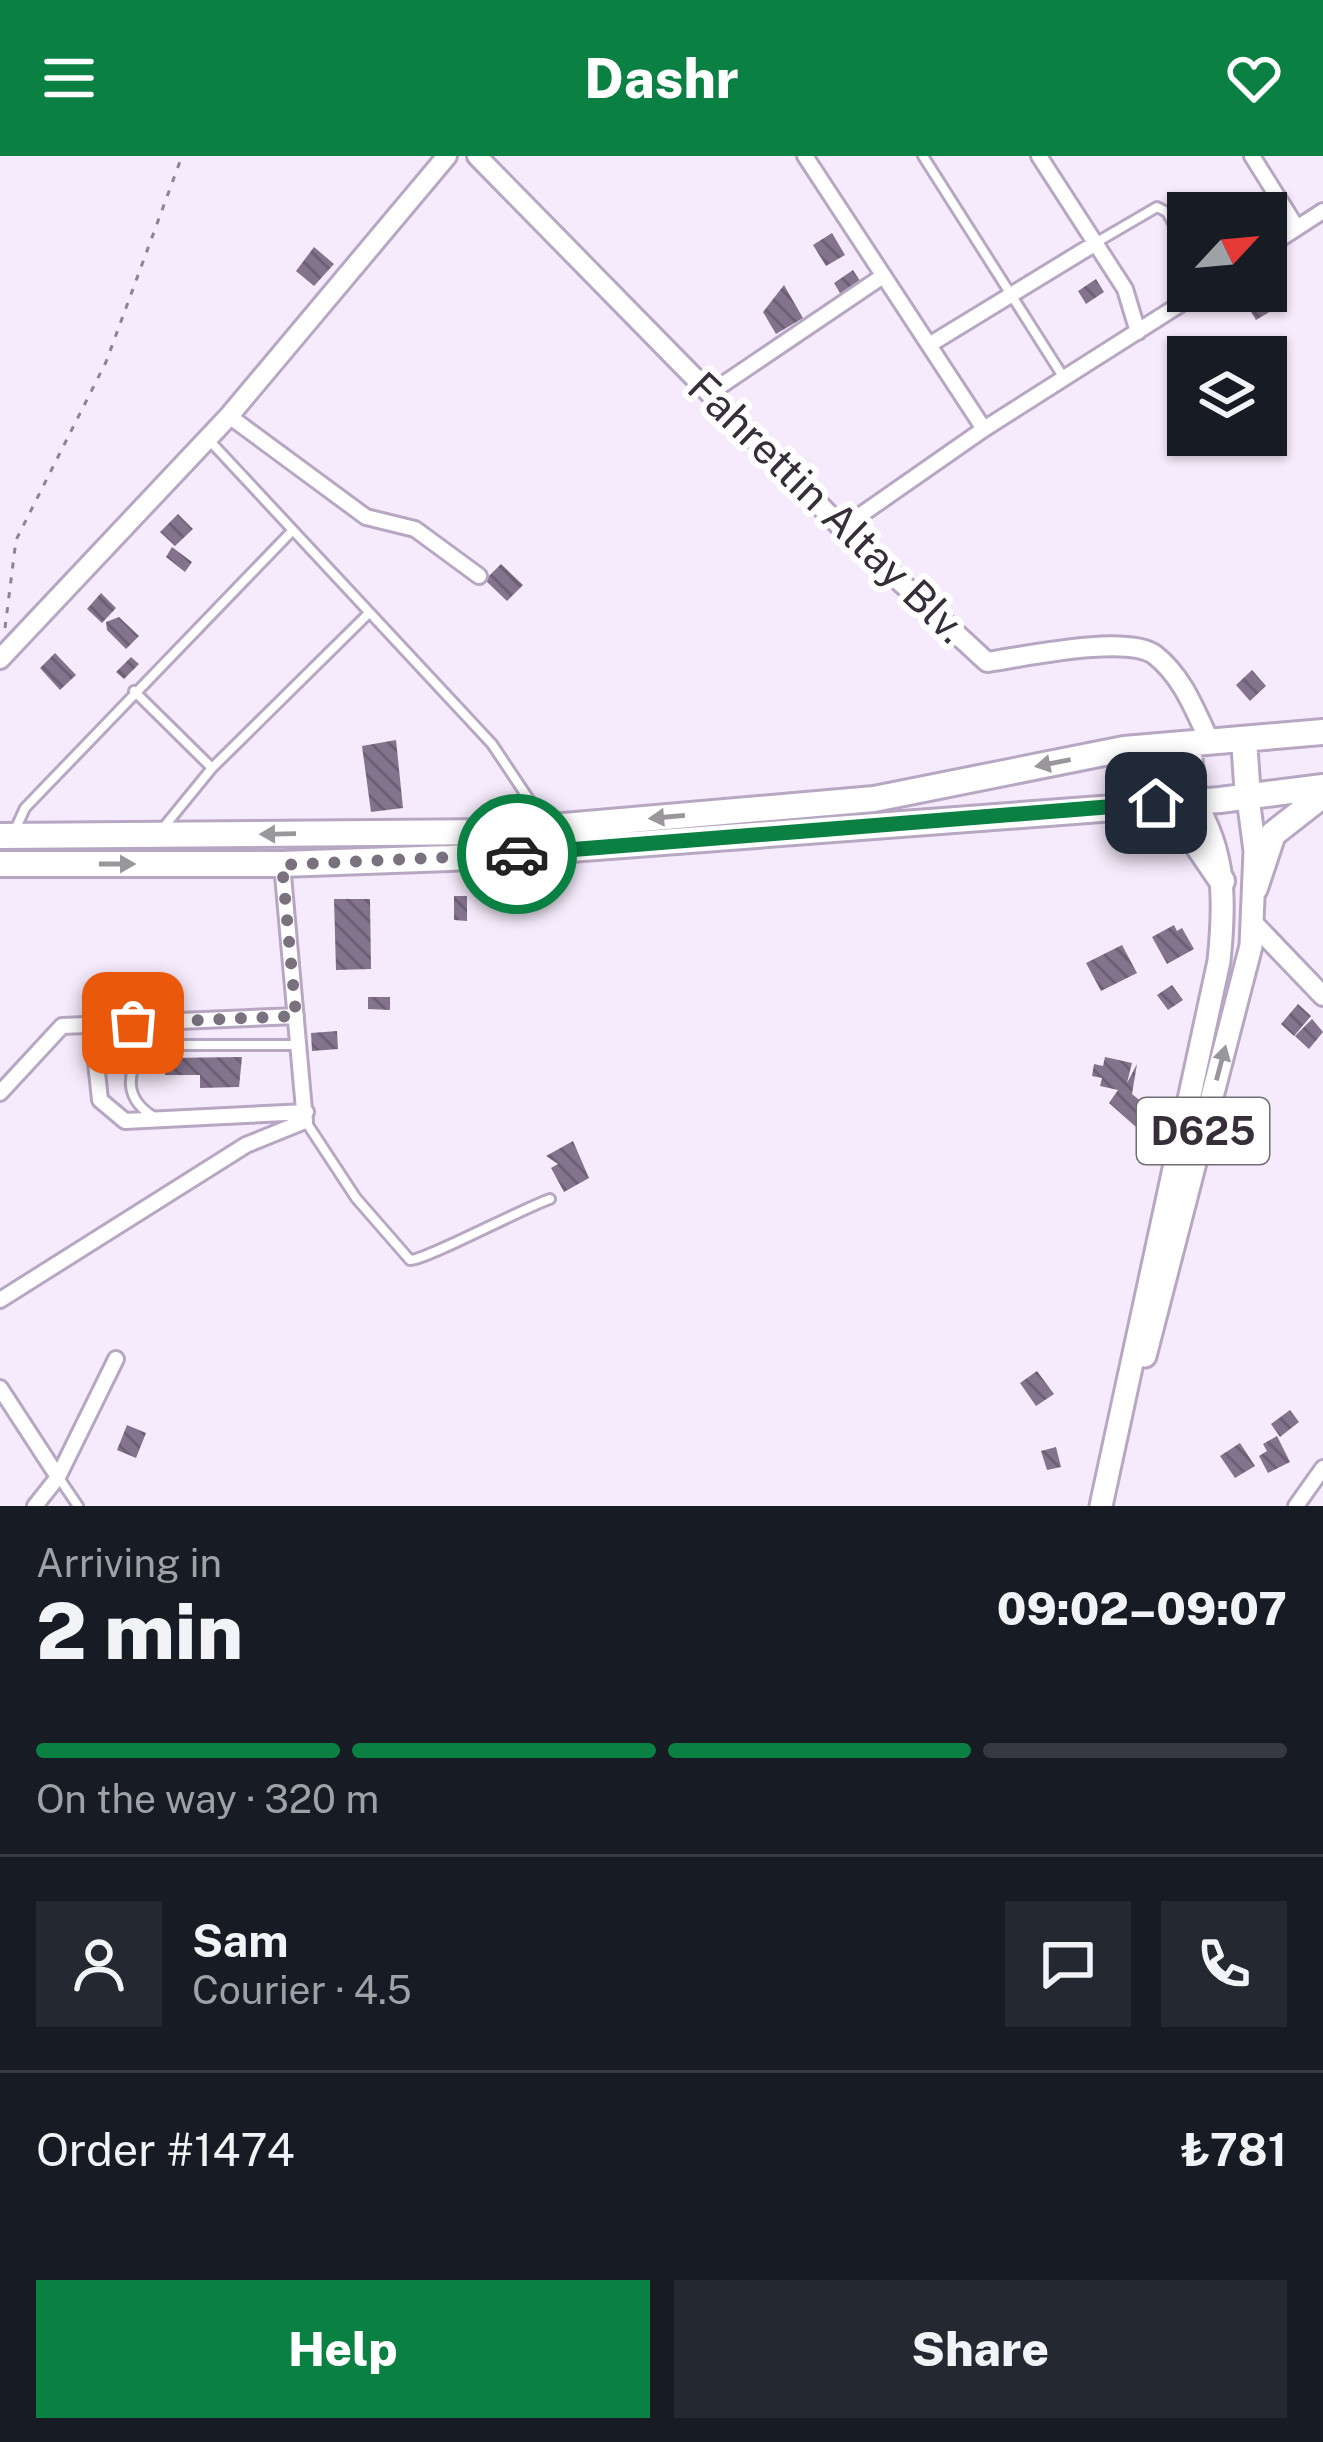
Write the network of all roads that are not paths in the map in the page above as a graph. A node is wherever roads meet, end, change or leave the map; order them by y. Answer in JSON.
{"nodes":[{"id":1,"x":447,"y":156,"type":"edge"},
{"id":2,"x":477,"y":156,"type":"edge"},
{"id":3,"x":805,"y":156,"type":"edge"},
{"id":4,"x":923,"y":156,"type":"edge"},
{"id":5,"x":1039,"y":156,"type":"edge"},
{"id":6,"x":1252,"y":156,"type":"edge"},
{"id":7,"x":1323,"y":211,"type":"edge"},
{"id":8,"x":1167,"y":212,"type":"edge"},
{"id":9,"x":1297,"y":228,"type":"junction"},
{"id":10,"x":1287,"y":234,"type":"edge"},
{"id":11,"x":1096,"y":243,"type":"junction"},
{"id":12,"x":883,"y":276,"type":"junction"},
{"id":13,"x":1010,"y":295,"type":"junction"},
{"id":14,"x":1169,"y":312,"type":"edge"},
{"id":15,"x":1138,"y":332,"type":"junction"},
{"id":16,"x":929,"y":345,"type":"junction"},
{"id":17,"x":1064,"y":378,"type":"junction"},
{"id":18,"x":710,"y":393,"type":"junction"},
{"id":19,"x":229,"y":416,"type":"junction"},
{"id":20,"x":983,"y":429,"type":"junction"},
{"id":21,"x":208,"y":440,"type":"junction"},
{"id":22,"x":842,"y":528,"type":"junction"},
{"id":23,"x":292,"y":531,"type":"junction"},
{"id":24,"x":479,"y":576,"type":"dead end"},
{"id":25,"x":369,"y":613,"type":"junction"},
{"id":26,"x":2,"y":657,"type":"edge"},
{"id":27,"x":134,"y":692,"type":"junction"},
{"id":28,"x":1323,"y":732,"type":"edge"},
{"id":29,"x":1244,"y":739,"type":"junction"},
{"id":30,"x":1199,"y":743,"type":"junction"},
{"id":31,"x":212,"y":768,"type":"junction"},
{"id":32,"x":1323,"y":791,"type":"edge"},
{"id":33,"x":1248,"y":798,"type":"junction"},
{"id":34,"x":1194,"y":802,"type":"junction"},
{"id":35,"x":1119,"y":804,"type":"junction"},
{"id":36,"x":547,"y":827,"type":"junction"},
{"id":37,"x":162,"y":835,"type":"junction"},
{"id":38,"x":7,"y":836,"type":"edge"},
{"id":39,"x":0,"y":863,"type":"edge"},
{"id":40,"x":282,"y":865,"type":"junction"},
{"id":41,"x":1222,"y":880,"type":"junction"},
{"id":42,"x":1255,"y":888,"type":"junction"},
{"id":43,"x":1254,"y":924,"type":"junction"},
{"id":44,"x":1323,"y":996,"type":"edge"},
{"id":45,"x":296,"y":1016,"type":"junction"},
{"id":46,"x":92,"y":1025,"type":"junction"},
{"id":47,"x":299,"y":1045,"type":"junction"},
{"id":48,"x":0,"y":1093,"type":"edge"},
{"id":49,"x":306,"y":1116,"type":"junction"},
{"id":50,"x":162,"y":1122,"type":"junction"},
{"id":51,"x":550,"y":1199,"type":"dead end"},
{"id":52,"x":0,"y":1300,"type":"edge"},
{"id":53,"x":116,"y":1359,"type":"dead end"},
{"id":54,"x":0,"y":1388,"type":"edge"},
{"id":55,"x":1113,"y":1459,"type":"junction"},
{"id":56,"x":1323,"y":1468,"type":"edge"},
{"id":57,"x":58,"y":1477,"type":"junction"},
{"id":58,"x":35,"y":1506,"type":"edge"},
{"id":59,"x":78,"y":1506,"type":"edge"},
{"id":60,"x":1101,"y":1506,"type":"edge"},
{"id":61,"x":1296,"y":1506,"type":"edge"}],
"edges":[{"from":1,"to":19,"type":"street"},
{"from":2,"to":18,"type":"street","name":"Fahrettin Altay Blv."},
{"from":3,"to":12,"type":"street"},
{"from":4,"to":13,"type":"lane"},
{"from":5,"to":11,"type":"street"},
{"from":6,"to":9,"type":"street"},
{"from":7,"to":9,"type":"street"},
{"from":8,"to":11,"type":"lane"},
{"from":9,"to":10,"type":"street"},
{"from":11,"to":13,"type":"street"},
{"from":11,"to":15,"type":"street"},
{"from":12,"to":16,"type":"street"},
{"from":12,"to":18,"type":"street"},
{"from":13,"to":16,"type":"street"},
{"from":13,"to":17,"type":"lane"},
{"from":14,"to":15,"type":"street"},
{"from":15,"to":17,"type":"street"},
{"from":16,"to":20,"type":"street"},
{"from":17,"to":20,"type":"street"},
{"from":18,"to":22,"type":"street","name":"Fahrettin Altay Blv."},
{"from":19,"to":21,"type":"street"},
{"from":19,"to":24,"type":"street"},
{"from":20,"to":22,"type":"street"},
{"from":21,"to":23,"type":"lane"},
{"from":21,"to":26,"type":"street"},
{"from":22,"to":30,"type":"street","name":"Fahrettin Altay Blv."},
{"from":23,"to":25,"type":"lane"},
{"from":23,"to":27,"type":"lane"},
{"from":25,"to":31,"type":"lane"},
{"from":25,"to":36,"type":"lane"},
{"from":27,"to":31,"type":"lane"},
{"from":27,"to":38,"type":"lane"},
{"from":28,"to":29,"type":"highway"},
{"from":29,"to":30,"type":"highway"},
{"from":29,"to":33,"type":"highway"},
{"from":30,"to":34,"type":"highway"},
{"from":30,"to":36,"type":"highway","one_way":true},
{"from":31,"to":37,"type":"lane"},
{"from":32,"to":33,"type":"highway"},
{"from":32,"to":42,"type":"highway"},
{"from":33,"to":34,"type":"highway"},
{"from":33,"to":42,"type":"main road","number":"D625"},
{"from":34,"to":35,"type":"highway"},
{"from":34,"to":41,"type":"main road","number":"D625"},
{"from":35,"to":40,"type":"highway"},
{"from":35,"to":41,"type":"highway"},
{"from":36,"to":37,"type":"highway","one_way":true},
{"from":37,"to":38,"type":"highway"},
{"from":39,"to":40,"type":"highway","one_way":true},
{"from":40,"to":45,"type":"street"},
{"from":41,"to":55,"type":"main road","number":"D625"},
{"from":42,"to":43,"type":"main road","number":"D625"},
{"from":43,"to":44,"type":"street"},
{"from":55,"to":43,"type":"main road","number":"D625","one_way":true},
{"from":45,"to":46,"type":"street"},
{"from":45,"to":47,"type":"street"},
{"from":46,"to":48,"type":"street"},
{"from":46,"to":50,"type":"street"},
{"from":47,"to":49,"type":"street"},
{"from":47,"to":50,"type":"lane"},
{"from":49,"to":50,"type":"street"},
{"from":49,"to":51,"type":"lane"},
{"from":49,"to":52,"type":"street"},
{"from":53,"to":57,"type":"street"},
{"from":54,"to":57,"type":"street"},
{"from":55,"to":60,"type":"main road","number":"D625"},
{"from":56,"to":61,"type":"street"},
{"from":57,"to":58,"type":"street"},
{"from":57,"to":59,"type":"lane"}]}
